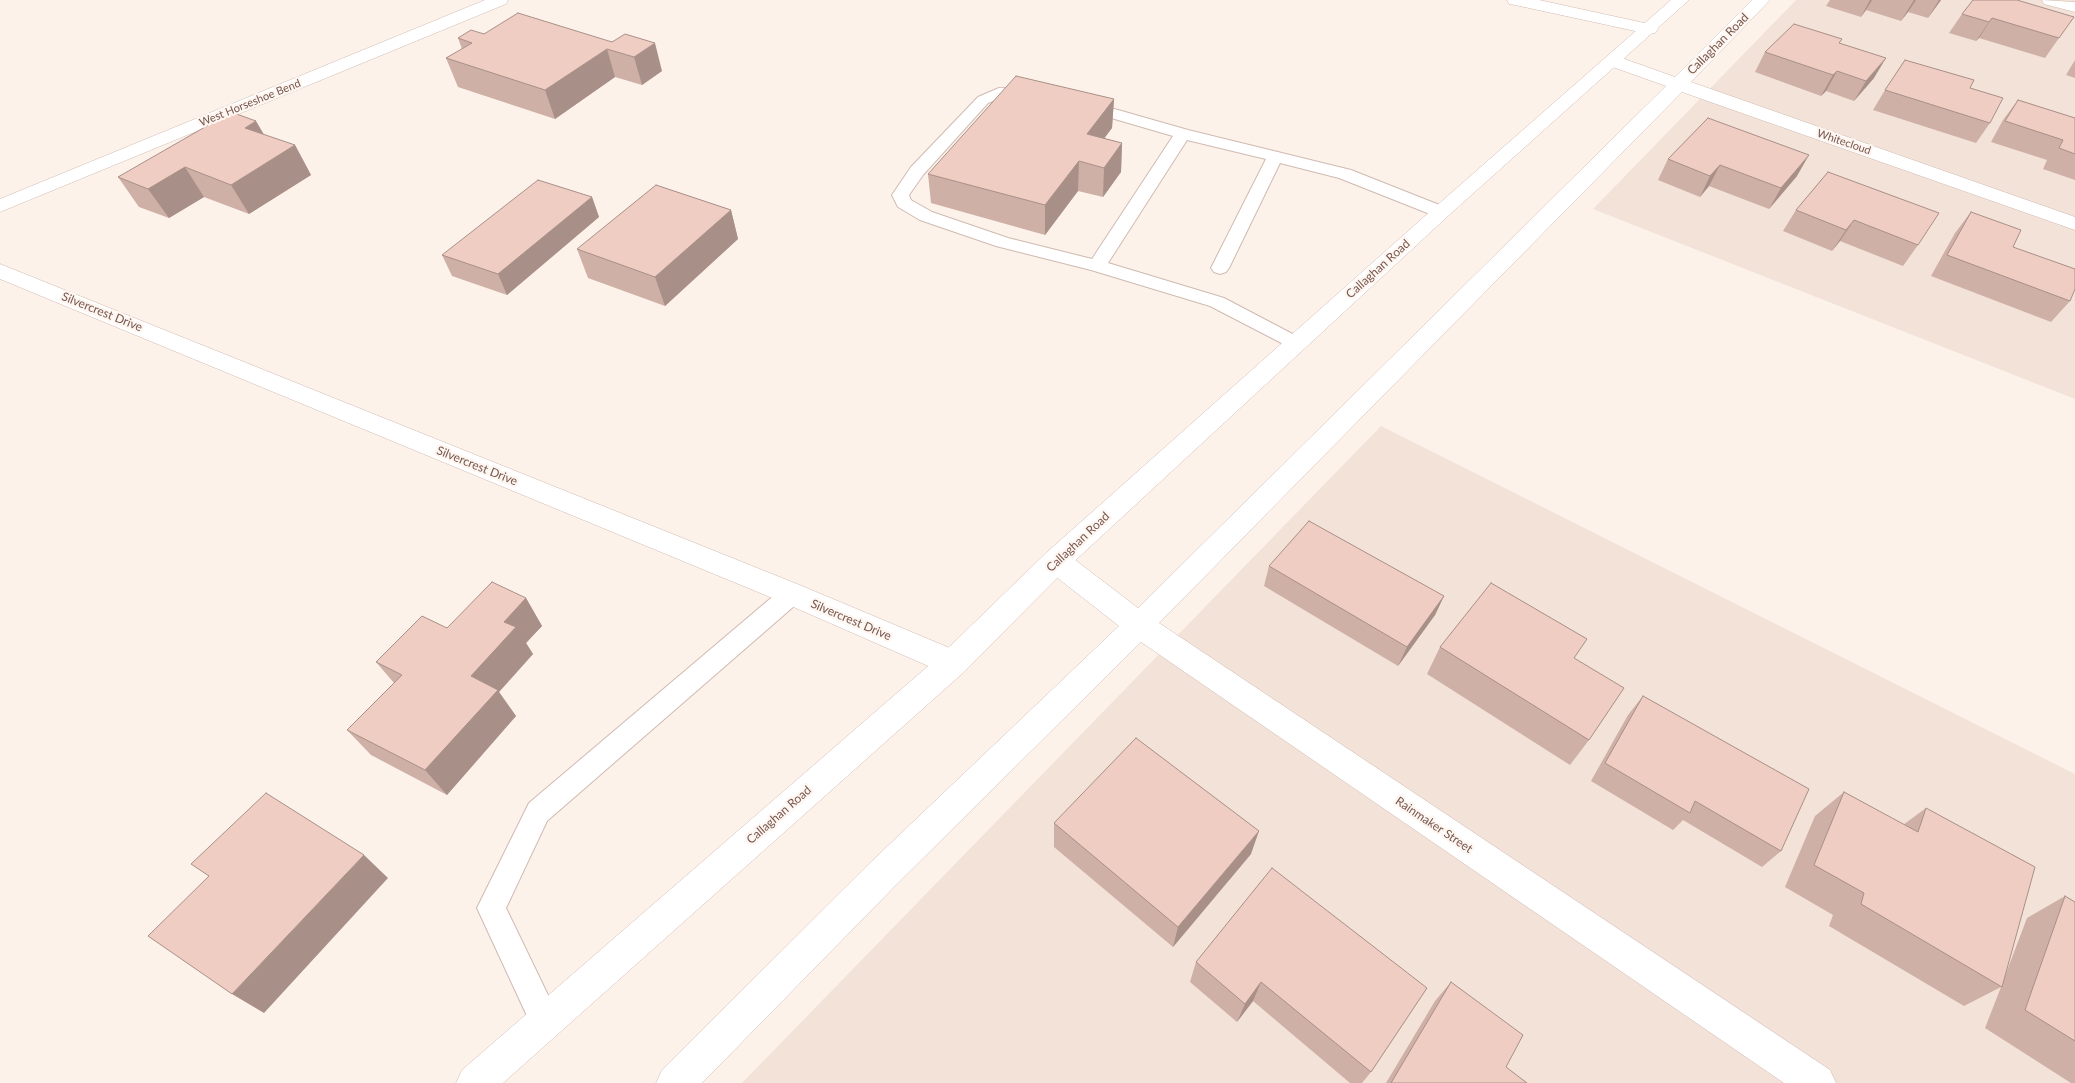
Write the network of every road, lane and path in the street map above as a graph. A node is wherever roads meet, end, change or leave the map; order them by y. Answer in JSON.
{"nodes":[{"id":1,"x":500,"y":0,"type":"edge"},
{"id":2,"x":1515,"y":0,"type":"edge"},
{"id":3,"x":1681,"y":0,"type":"edge"},
{"id":4,"x":1762,"y":0,"type":"edge"},
{"id":5,"x":2050,"y":0,"type":"edge"},
{"id":6,"x":2075,"y":7,"type":"edge"},
{"id":7,"x":1649,"y":29,"type":"junction"},
{"id":8,"x":1613,"y":61,"type":"junction"},
{"id":9,"x":1677,"y":84,"type":"junction"},
{"id":10,"x":1046,"y":97,"type":"edge"},
{"id":11,"x":1065,"y":101,"type":"edge"},
{"id":12,"x":1183,"y":134,"type":"junction"},
{"id":13,"x":1275,"y":157,"type":"junction"},
{"id":14,"x":0,"y":206,"type":"edge"},
{"id":15,"x":1441,"y":212,"type":"junction"},
{"id":16,"x":2075,"y":224,"type":"edge"},
{"id":17,"x":1097,"y":266,"type":"junction"},
{"id":18,"x":1220,"y":268,"type":"dead end"},
{"id":19,"x":0,"y":271,"type":"edge"},
{"id":20,"x":1295,"y":344,"type":"junction"},
{"id":21,"x":1056,"y":561,"type":"junction"},
{"id":22,"x":792,"y":594,"type":"junction"},
{"id":23,"x":1139,"y":625,"type":"junction"},
{"id":24,"x":953,"y":663,"type":"junction"},
{"id":25,"x":546,"y":1020,"type":"junction"},
{"id":26,"x":475,"y":1083,"type":"edge"},
{"id":27,"x":675,"y":1083,"type":"edge"},
{"id":28,"x":1817,"y":1083,"type":"edge"}],
"edges":[{"from":1,"to":14,"type":"street","name":"West Horseshoe Bend"},
{"from":2,"to":7,"type":"street"},
{"from":3,"to":7,"type":"street","name":"Callaghan Road"},
{"from":4,"to":9,"type":"street","name":"Callaghan Road"},
{"from":5,"to":6,"type":"street"},
{"from":7,"to":8,"type":"street","name":"Callaghan Road"},
{"from":8,"to":9,"type":"street","name":"Whitecloud"},
{"from":8,"to":15,"type":"street","name":"Callaghan Road"},
{"from":9,"to":16,"type":"street","name":"Whitecloud"},
{"from":9,"to":23,"type":"street","name":"Callaghan Road"},
{"from":10,"to":17,"type":"lane"},
{"from":11,"to":12,"type":"lane"},
{"from":12,"to":13,"type":"lane"},
{"from":12,"to":17,"type":"lane"},
{"from":13,"to":15,"type":"lane"},
{"from":13,"to":18,"type":"lane"},
{"from":15,"to":20,"type":"street","name":"Callaghan Road"},
{"from":17,"to":20,"type":"lane"},
{"from":19,"to":22,"type":"street","name":"Silvercrest Drive"},
{"from":20,"to":21,"type":"street","name":"Callaghan Road"},
{"from":21,"to":23,"type":"street","name":"Rainmaker Street"},
{"from":21,"to":24,"type":"street","name":"Callaghan Road"},
{"from":22,"to":24,"type":"street","name":"Silvercrest Drive"},
{"from":22,"to":25,"type":"lane"},
{"from":23,"to":27,"type":"street","name":"Callaghan Road"},
{"from":23,"to":28,"type":"street","name":"Rainmaker Street"},
{"from":24,"to":25,"type":"street","name":"Callaghan Road"},
{"from":25,"to":26,"type":"street","name":"Callaghan Road"}]}
